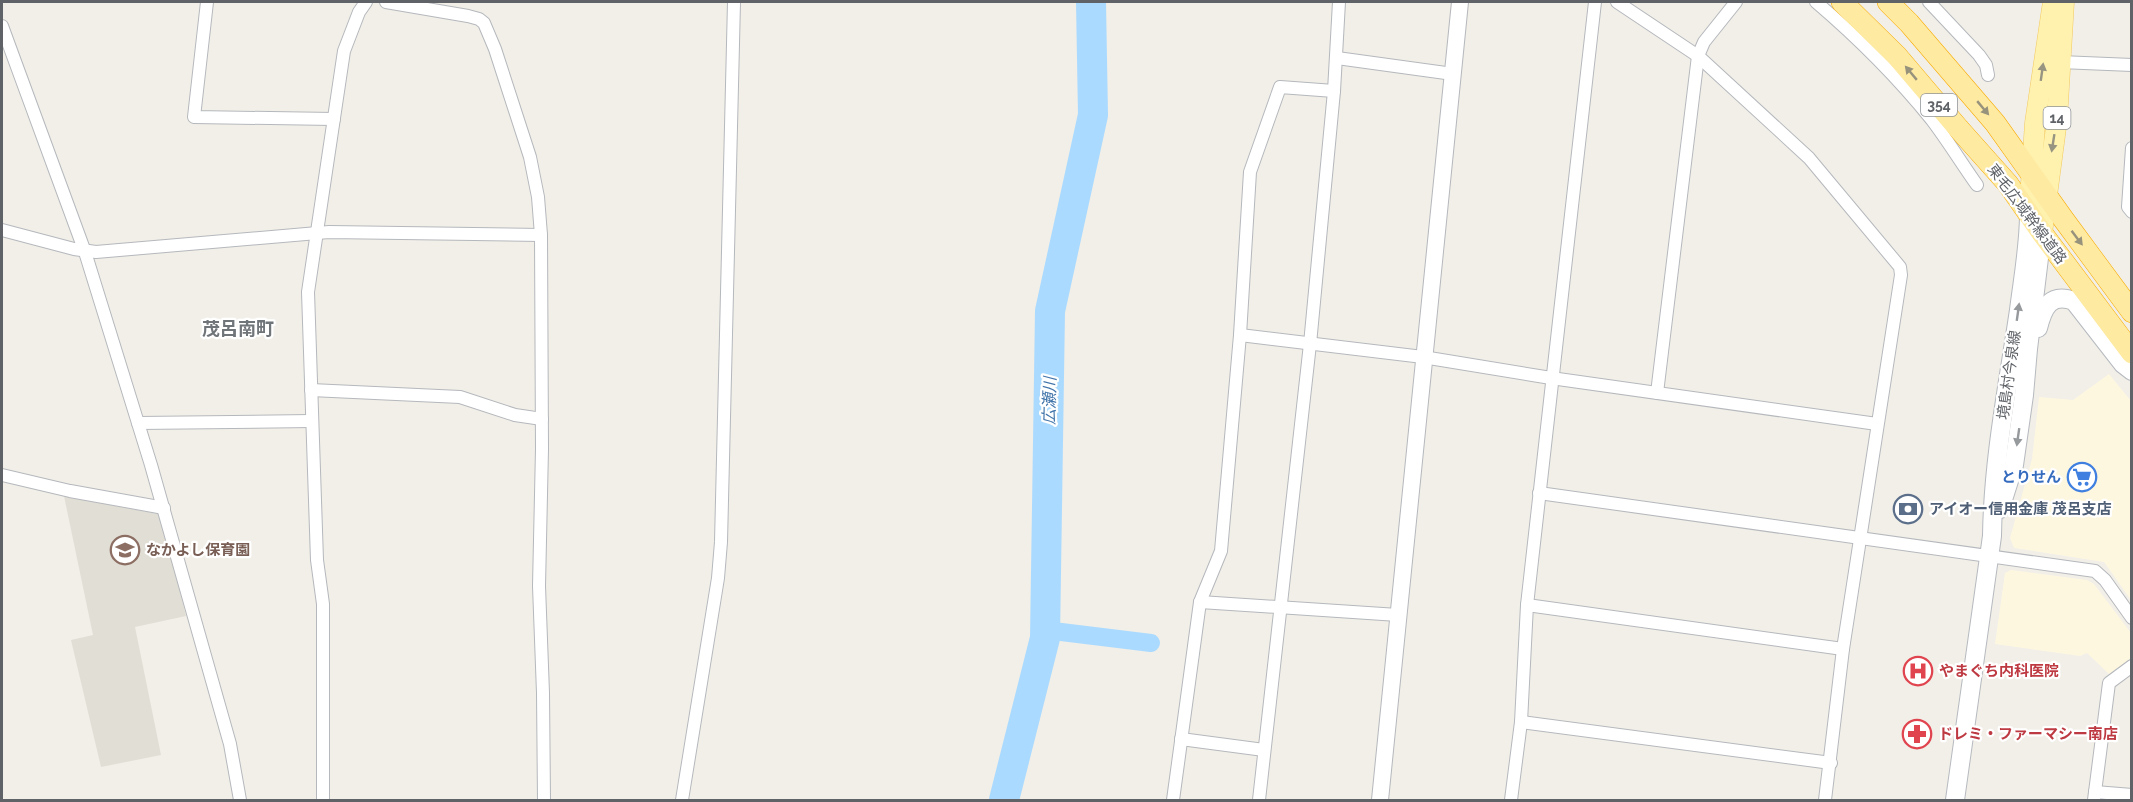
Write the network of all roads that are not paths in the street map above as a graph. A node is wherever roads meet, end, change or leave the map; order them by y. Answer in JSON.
{"nodes":[{"id":1,"x":207,"y":2,"type":"edge"},
{"id":2,"x":366,"y":2,"type":"edge"},
{"id":3,"x":386,"y":2,"type":"edge"},
{"id":4,"x":734,"y":2,"type":"edge"},
{"id":5,"x":1339,"y":2,"type":"edge"},
{"id":6,"x":1460,"y":2,"type":"edge"},
{"id":7,"x":1595,"y":2,"type":"edge"},
{"id":8,"x":1617,"y":2,"type":"edge"},
{"id":9,"x":1736,"y":2,"type":"edge"},
{"id":10,"x":1816,"y":2,"type":"edge"},
{"id":11,"x":1842,"y":2,"type":"edge"},
{"id":12,"x":1888,"y":2,"type":"edge"},
{"id":13,"x":1929,"y":2,"type":"edge"},
{"id":14,"x":2053,"y":2,"type":"edge"},
{"id":15,"x":2064,"y":2,"type":"edge"},
{"id":16,"x":2,"y":26,"type":"edge"},
{"id":17,"x":1698,"y":56,"type":"junction"},
{"id":18,"x":1337,"y":58,"type":"junction"},
{"id":19,"x":2061,"y":62,"type":"junction"},
{"id":20,"x":2132,"y":65,"type":"edge"},
{"id":21,"x":1453,"y":74,"type":"junction"},
{"id":22,"x":1988,"y":75,"type":"dead end"},
{"id":23,"x":1334,"y":91,"type":"junction"},
{"id":24,"x":334,"y":119,"type":"junction"},
{"id":25,"x":1933,"y":121,"type":"junction"},
{"id":26,"x":1959,"y":129,"type":"junction"},
{"id":27,"x":2132,"y":148,"type":"edge"},
{"id":28,"x":2031,"y":173,"type":"junction"},
{"id":29,"x":1977,"y":185,"type":"dead end"},
{"id":30,"x":2046,"y":195,"type":"junction"},
{"id":31,"x":2132,"y":212,"type":"edge"},
{"id":32,"x":2030,"y":214,"type":"junction"},
{"id":33,"x":2,"y":230,"type":"edge"},
{"id":34,"x":2042,"y":233,"type":"junction"},
{"id":35,"x":317,"y":234,"type":"junction"},
{"id":36,"x":541,"y":235,"type":"junction"},
{"id":37,"x":86,"y":252,"type":"junction"},
{"id":38,"x":2132,"y":312,"type":"edge"},
{"id":39,"x":1240,"y":335,"type":"junction"},
{"id":40,"x":1311,"y":344,"type":"junction"},
{"id":41,"x":2132,"y":353,"type":"edge"},
{"id":42,"x":1423,"y":357,"type":"junction"},
{"id":43,"x":2132,"y":371,"type":"edge"},
{"id":44,"x":1551,"y":378,"type":"junction"},
{"id":45,"x":311,"y":390,"type":"junction"},
{"id":46,"x":1657,"y":393,"type":"junction"},
{"id":47,"x":2025,"y":395,"type":"junction"},
{"id":48,"x":542,"y":419,"type":"junction"},
{"id":49,"x":312,"y":421,"type":"junction"},
{"id":50,"x":138,"y":423,"type":"junction"},
{"id":51,"x":1877,"y":424,"type":"junction"},
{"id":52,"x":2,"y":475,"type":"edge"},
{"id":53,"x":1539,"y":493,"type":"junction"},
{"id":54,"x":164,"y":508,"type":"junction"},
{"id":55,"x":1992,"y":536,"type":"junction"},
{"id":56,"x":1862,"y":538,"type":"junction"},
{"id":57,"x":1989,"y":555,"type":"junction"},
{"id":58,"x":1200,"y":602,"type":"junction"},
{"id":59,"x":1527,"y":605,"type":"junction"},
{"id":60,"x":1280,"y":606,"type":"junction"},
{"id":61,"x":1398,"y":615,"type":"junction"},
{"id":62,"x":2132,"y":618,"type":"edge"},
{"id":63,"x":1843,"y":649,"type":"junction"},
{"id":64,"x":2132,"y":666,"type":"edge"},
{"id":65,"x":1521,"y":722,"type":"junction"},
{"id":66,"x":1181,"y":739,"type":"junction"},
{"id":67,"x":1264,"y":750,"type":"junction"},
{"id":68,"x":1831,"y":763,"type":"junction"},
{"id":69,"x":2132,"y":795,"type":"edge"},
{"id":70,"x":2094,"y":796,"type":"edge"},
{"id":71,"x":240,"y":801,"type":"edge"},
{"id":72,"x":323,"y":801,"type":"edge"},
{"id":73,"x":544,"y":801,"type":"edge"},
{"id":74,"x":682,"y":801,"type":"edge"},
{"id":75,"x":1173,"y":801,"type":"edge"},
{"id":76,"x":1259,"y":801,"type":"edge"},
{"id":77,"x":1380,"y":801,"type":"edge"},
{"id":78,"x":1511,"y":801,"type":"edge"},
{"id":79,"x":1826,"y":801,"type":"edge"},
{"id":80,"x":1955,"y":801,"type":"edge"}],
"edges":[{"from":1,"to":24,"type":"street"},
{"from":2,"to":24,"type":"street"},
{"from":3,"to":36,"type":"street"},
{"from":4,"to":74,"type":"street"},
{"from":5,"to":18,"type":"street"},
{"from":6,"to":21,"type":"street"},
{"from":7,"to":44,"type":"street"},
{"from":8,"to":17,"type":"street"},
{"from":9,"to":17,"type":"street"},
{"from":10,"to":25,"type":"street"},
{"from":26,"to":11,"type":"highway","name":"東毛広域幹線道路","number":"354","one_way":true},
{"from":12,"to":28,"type":"highway","name":"東毛広域幹線道路","number":"354","one_way":true},
{"from":13,"to":22,"type":"street"},
{"from":28,"to":14,"type":"main road","number":"14","one_way":true},
{"from":15,"to":19,"type":"main road","number":"14"},
{"from":16,"to":37,"type":"street"},
{"from":17,"to":46,"type":"street"},
{"from":17,"to":51,"type":"street"},
{"from":18,"to":21,"type":"street"},
{"from":18,"to":23,"type":"street"},
{"from":19,"to":20,"type":"street"},
{"from":19,"to":30,"type":"main road","number":"14","one_way":true},
{"from":21,"to":42,"type":"street"},
{"from":23,"to":39,"type":"street"},
{"from":23,"to":40,"type":"street"},
{"from":24,"to":35,"type":"street"},
{"from":25,"to":26,"type":"street"},
{"from":25,"to":29,"type":"street"},
{"from":26,"to":32,"type":"highway","name":"東毛広域幹線道路","number":"354"},
{"from":27,"to":31,"type":"street"},
{"from":28,"to":30,"type":"highway","name":"東毛広域幹線道路","number":"354"},
{"from":28,"to":32,"type":"main road","number":"14"},
{"from":30,"to":34,"type":"main road","number":"14"},
{"from":30,"to":38,"type":"highway","name":"東毛広域幹線道路","number":"354","one_way":true},
{"from":32,"to":34,"type":"highway","name":"東毛広域幹線道路","number":"354"},
{"from":55,"to":32,"type":"main road","name":"境島村今泉線","one_way":true},
{"from":33,"to":37,"type":"street"},
{"from":34,"to":41,"type":"highway","name":"東毛広域幹線道路","number":"354"},
{"from":34,"to":47,"type":"main road","name":"境島村今泉線"},
{"from":35,"to":36,"type":"street"},
{"from":35,"to":37,"type":"street"},
{"from":35,"to":45,"type":"street"},
{"from":36,"to":48,"type":"street"},
{"from":37,"to":50,"type":"street"},
{"from":39,"to":40,"type":"street"},
{"from":39,"to":58,"type":"street"},
{"from":40,"to":42,"type":"street"},
{"from":40,"to":60,"type":"street"},
{"from":42,"to":44,"type":"street"},
{"from":42,"to":61,"type":"street"},
{"from":43,"to":47,"type":"main road"},
{"from":44,"to":46,"type":"street"},
{"from":44,"to":53,"type":"street"},
{"from":45,"to":48,"type":"street"},
{"from":45,"to":49,"type":"street"},
{"from":46,"to":51,"type":"street"},
{"from":47,"to":55,"type":"main road","name":"境島村今泉線","one_way":true},
{"from":48,"to":73,"type":"street"},
{"from":49,"to":50,"type":"street"},
{"from":49,"to":72,"type":"street"},
{"from":50,"to":54,"type":"street"},
{"from":51,"to":56,"type":"street"},
{"from":52,"to":54,"type":"street"},
{"from":53,"to":56,"type":"street"},
{"from":53,"to":59,"type":"street"},
{"from":54,"to":71,"type":"street"},
{"from":55,"to":57,"type":"main road","name":"境島村今泉線"},
{"from":56,"to":57,"type":"street"},
{"from":56,"to":63,"type":"street"},
{"from":57,"to":62,"type":"street"},
{"from":57,"to":80,"type":"main road","name":"境島村今泉線"},
{"from":58,"to":60,"type":"street"},
{"from":58,"to":66,"type":"street"},
{"from":59,"to":63,"type":"street"},
{"from":59,"to":65,"type":"street"},
{"from":60,"to":61,"type":"street"},
{"from":60,"to":67,"type":"street"},
{"from":61,"to":77,"type":"street"},
{"from":63,"to":68,"type":"street"},
{"from":64,"to":70,"type":"street"},
{"from":65,"to":68,"type":"street"},
{"from":65,"to":78,"type":"street"},
{"from":66,"to":67,"type":"street"},
{"from":66,"to":75,"type":"street"},
{"from":67,"to":76,"type":"street"},
{"from":68,"to":79,"type":"street"},
{"from":69,"to":70,"type":"street"}]}
